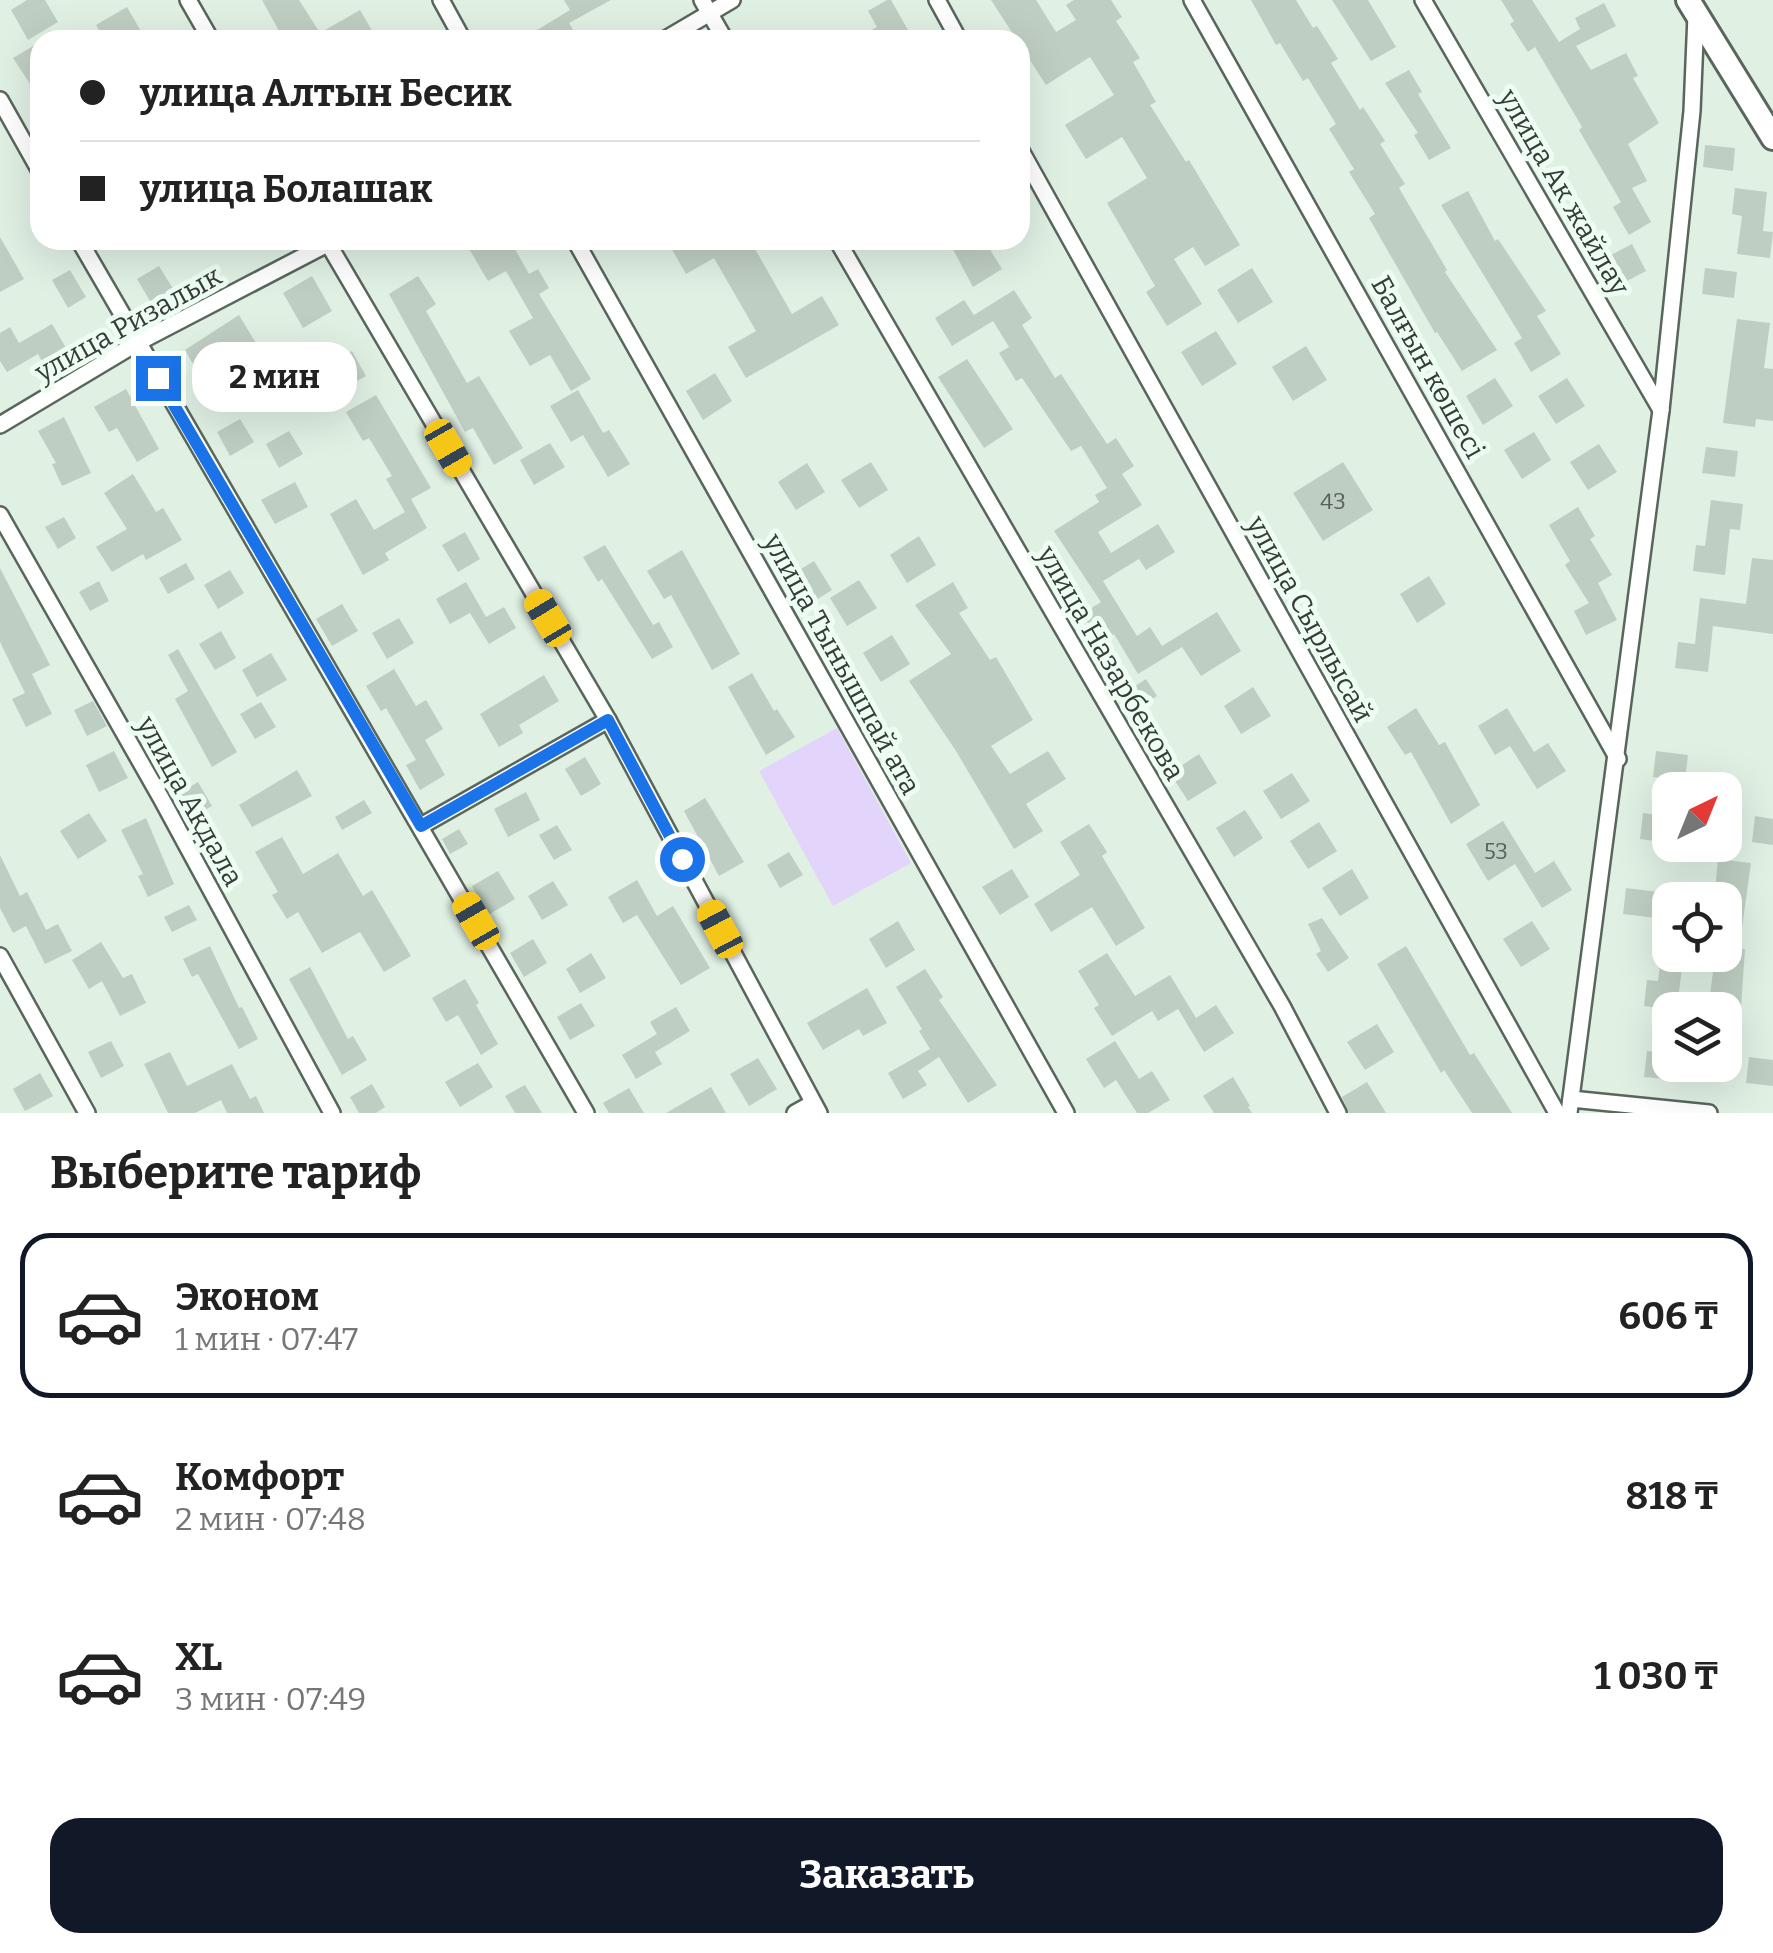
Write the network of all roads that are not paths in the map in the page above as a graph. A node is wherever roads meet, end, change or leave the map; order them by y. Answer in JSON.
{"nodes":[{"id":1,"x":188,"y":0,"type":"edge"},
{"id":2,"x":441,"y":0,"type":"edge"},
{"id":3,"x":732,"y":0,"type":"edge"},
{"id":4,"x":937,"y":0,"type":"edge"},
{"id":5,"x":1192,"y":0,"type":"edge"},
{"id":6,"x":1423,"y":0,"type":"edge"},
{"id":7,"x":705,"y":6,"type":"edge"},
{"id":8,"x":1692,"y":8,"type":"edge"},
{"id":9,"x":205,"y":30,"type":"edge"},
{"id":10,"x":458,"y":30,"type":"edge"},
{"id":11,"x":676,"y":30,"type":"edge"},
{"id":12,"x":718,"y":30,"type":"edge"},
{"id":13,"x":954,"y":30,"type":"edge"},
{"id":14,"x":0,"y":100,"type":"edge"},
{"id":15,"x":1773,"y":138,"type":"edge"},
{"id":16,"x":30,"y":153,"type":"edge"},
{"id":17,"x":1030,"y":167,"type":"edge"},
{"id":18,"x":85,"y":250,"type":"edge"},
{"id":19,"x":313,"y":250,"type":"edge"},
{"id":20,"x":335,"y":250,"type":"edge"},
{"id":21,"x":581,"y":250,"type":"edge"},
{"id":22,"x":843,"y":250,"type":"edge"},
{"id":23,"x":137,"y":343,"type":"junction"},
{"id":24,"x":1661,"y":410,"type":"junction"},
{"id":25,"x":0,"y":425,"type":"edge"},
{"id":26,"x":0,"y":515,"type":"edge"},
{"id":27,"x":608,"y":720,"type":"junction"},
{"id":28,"x":1618,"y":759,"type":"junction"},
{"id":29,"x":421,"y":826,"type":"junction"},
{"id":30,"x":0,"y":956,"type":"edge"},
{"id":31,"x":1570,"y":1106,"type":"edge"},
{"id":32,"x":816,"y":1108,"type":"edge"},
{"id":33,"x":87,"y":1113,"type":"edge"},
{"id":34,"x":332,"y":1113,"type":"edge"},
{"id":35,"x":586,"y":1113,"type":"edge"},
{"id":36,"x":795,"y":1113,"type":"edge"},
{"id":37,"x":1066,"y":1113,"type":"edge"},
{"id":38,"x":1338,"y":1113,"type":"edge"},
{"id":39,"x":1557,"y":1113,"type":"edge"},
{"id":40,"x":1709,"y":1113,"type":"edge"}],
"edges":[{"from":1,"to":9,"type":"street"},
{"from":2,"to":10,"type":"street"},
{"from":3,"to":7,"type":"street"},
{"from":4,"to":13,"type":"street"},
{"from":5,"to":28,"type":"street","name":"Балғын көшесі"},
{"from":6,"to":24,"type":"street","name":"улица Ак жайлау"},
{"from":7,"to":11,"type":"street"},
{"from":7,"to":12,"type":"street"},
{"from":8,"to":15,"type":"street"},
{"from":8,"to":24,"type":"street"},
{"from":14,"to":16,"type":"street"},
{"from":17,"to":39,"type":"street","name":"улица Сырлысай"},
{"from":18,"to":23,"type":"street"},
{"from":19,"to":23,"type":"street","name":"улица Ризалык"},
{"from":20,"to":27,"type":"street"},
{"from":21,"to":37,"type":"street","name":"улица Тынышпай ата"},
{"from":22,"to":38,"type":"street","name":"улица Назарбекова"},
{"from":23,"to":25,"type":"street","name":"улица Ризалык"},
{"from":23,"to":29,"type":"street"},
{"from":24,"to":28,"type":"street"},
{"from":26,"to":34,"type":"street","name":"улица Акдала"},
{"from":27,"to":29,"type":"street"},
{"from":27,"to":32,"type":"street"},
{"from":28,"to":31,"type":"street"},
{"from":29,"to":35,"type":"street"},
{"from":30,"to":33,"type":"street"},
{"from":31,"to":40,"type":"street"},
{"from":32,"to":36,"type":"street"}]}
